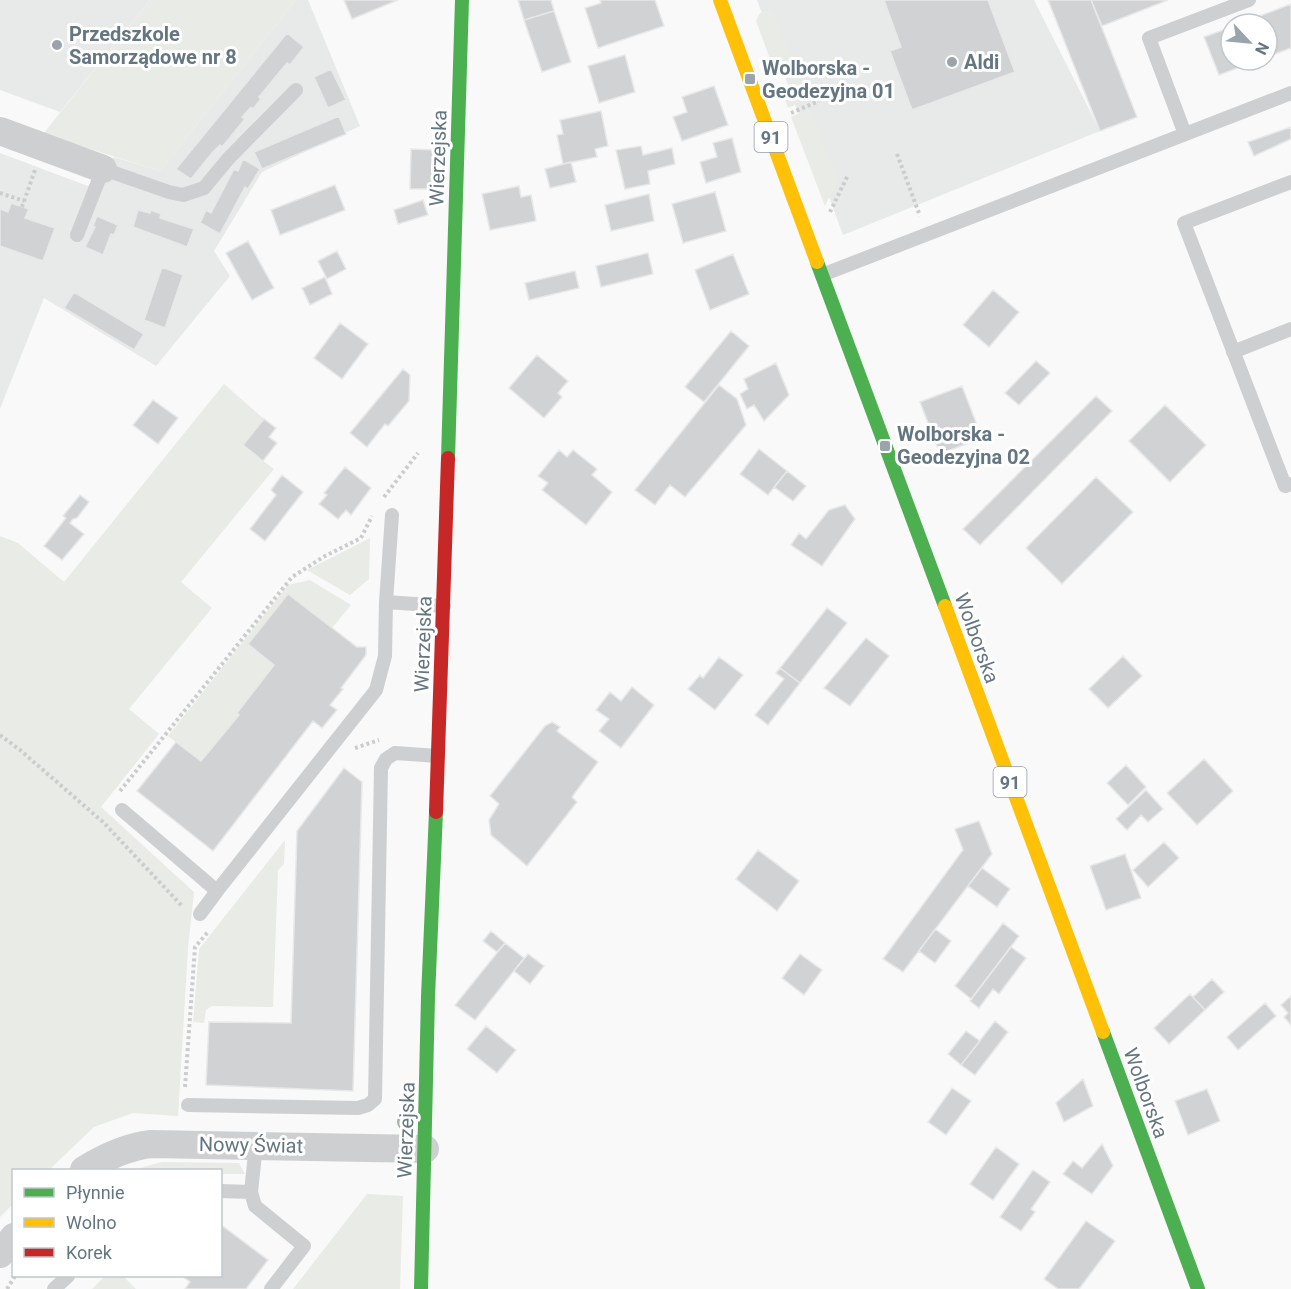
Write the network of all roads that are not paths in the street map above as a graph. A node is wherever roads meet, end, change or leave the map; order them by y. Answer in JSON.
{"nodes":[{"id":1,"x":462,"y":0,"type":"edge"},
{"id":2,"x":720,"y":0,"type":"edge"},
{"id":3,"x":1249,"y":0,"type":"edge"},
{"id":4,"x":296,"y":90,"type":"dead end"},
{"id":5,"x":1291,"y":93,"type":"edge"},
{"id":6,"x":0,"y":131,"type":"edge"},
{"id":7,"x":1185,"y":134,"type":"junction"},
{"id":8,"x":103,"y":169,"type":"junction"},
{"id":9,"x":1291,"y":182,"type":"edge"},
{"id":10,"x":77,"y":234,"type":"dead end"},
{"id":11,"x":822,"y":275,"type":"junction"},
{"id":12,"x":1291,"y":329,"type":"edge"},
{"id":13,"x":1233,"y":352,"type":"junction"},
{"id":14,"x":1291,"y":484,"type":"edge"},
{"id":15,"x":392,"y":515,"type":"dead end"},
{"id":16,"x":386,"y":602,"type":"junction"},
{"id":17,"x":444,"y":606,"type":"junction"},
{"id":18,"x":438,"y":756,"type":"junction"},
{"id":19,"x":122,"y":810,"type":"road end"},
{"id":20,"x":217,"y":891,"type":"junction"},
{"id":21,"x":200,"y":914,"type":"road end"},
{"id":22,"x":188,"y":1105,"type":"road end"},
{"id":23,"x":256,"y":1145,"type":"junction"},
{"id":24,"x":425,"y":1149,"type":"junction"},
{"id":25,"x":86,"y":1169,"type":"edge"},
{"id":26,"x":222,"y":1191,"type":"edge"},
{"id":27,"x":251,"y":1192,"type":"junction"},
{"id":28,"x":12,"y":1239,"type":"edge"},
{"id":29,"x":0,"y":1254,"type":"edge"},
{"id":30,"x":66,"y":1277,"type":"edge"},
{"id":31,"x":54,"y":1289,"type":"edge"},
{"id":32,"x":271,"y":1289,"type":"edge"},
{"id":33,"x":421,"y":1289,"type":"edge"},
{"id":34,"x":1198,"y":1289,"type":"edge"}],
"edges":[{"from":1,"to":17,"type":"main road","name":"Wierzejska"},
{"from":2,"to":11,"type":"main road","name":"Wolborska","number":"91"},
{"from":3,"to":7,"type":"lane"},
{"from":4,"to":8,"type":"lane"},
{"from":5,"to":7,"type":"lane"},
{"from":6,"to":8,"type":"street"},
{"from":7,"to":11,"type":"lane"},
{"from":8,"to":10,"type":"lane"},
{"from":9,"to":13,"type":"lane"},
{"from":11,"to":34,"type":"main road","name":"Wolborska","number":"91"},
{"from":12,"to":13,"type":"lane"},
{"from":13,"to":14,"type":"lane"},
{"from":15,"to":16,"type":"lane"},
{"from":16,"to":17,"type":"lane"},
{"from":16,"to":20,"type":"lane"},
{"from":17,"to":18,"type":"main road","name":"Wierzejska"},
{"from":18,"to":22,"type":"lane"},
{"from":18,"to":24,"type":"main road","name":"Wierzejska"},
{"from":19,"to":20,"type":"lane"},
{"from":20,"to":21,"type":"lane"},
{"from":23,"to":24,"type":"street","name":"Nowy Świat"},
{"from":23,"to":25,"type":"street","name":"Nowy Świat"},
{"from":23,"to":27,"type":"lane"},
{"from":24,"to":33,"type":"main road","name":"Wierzejska"},
{"from":26,"to":27,"type":"lane"},
{"from":27,"to":32,"type":"lane"},
{"from":28,"to":29,"type":"street"},
{"from":30,"to":31,"type":"lane"}]}
